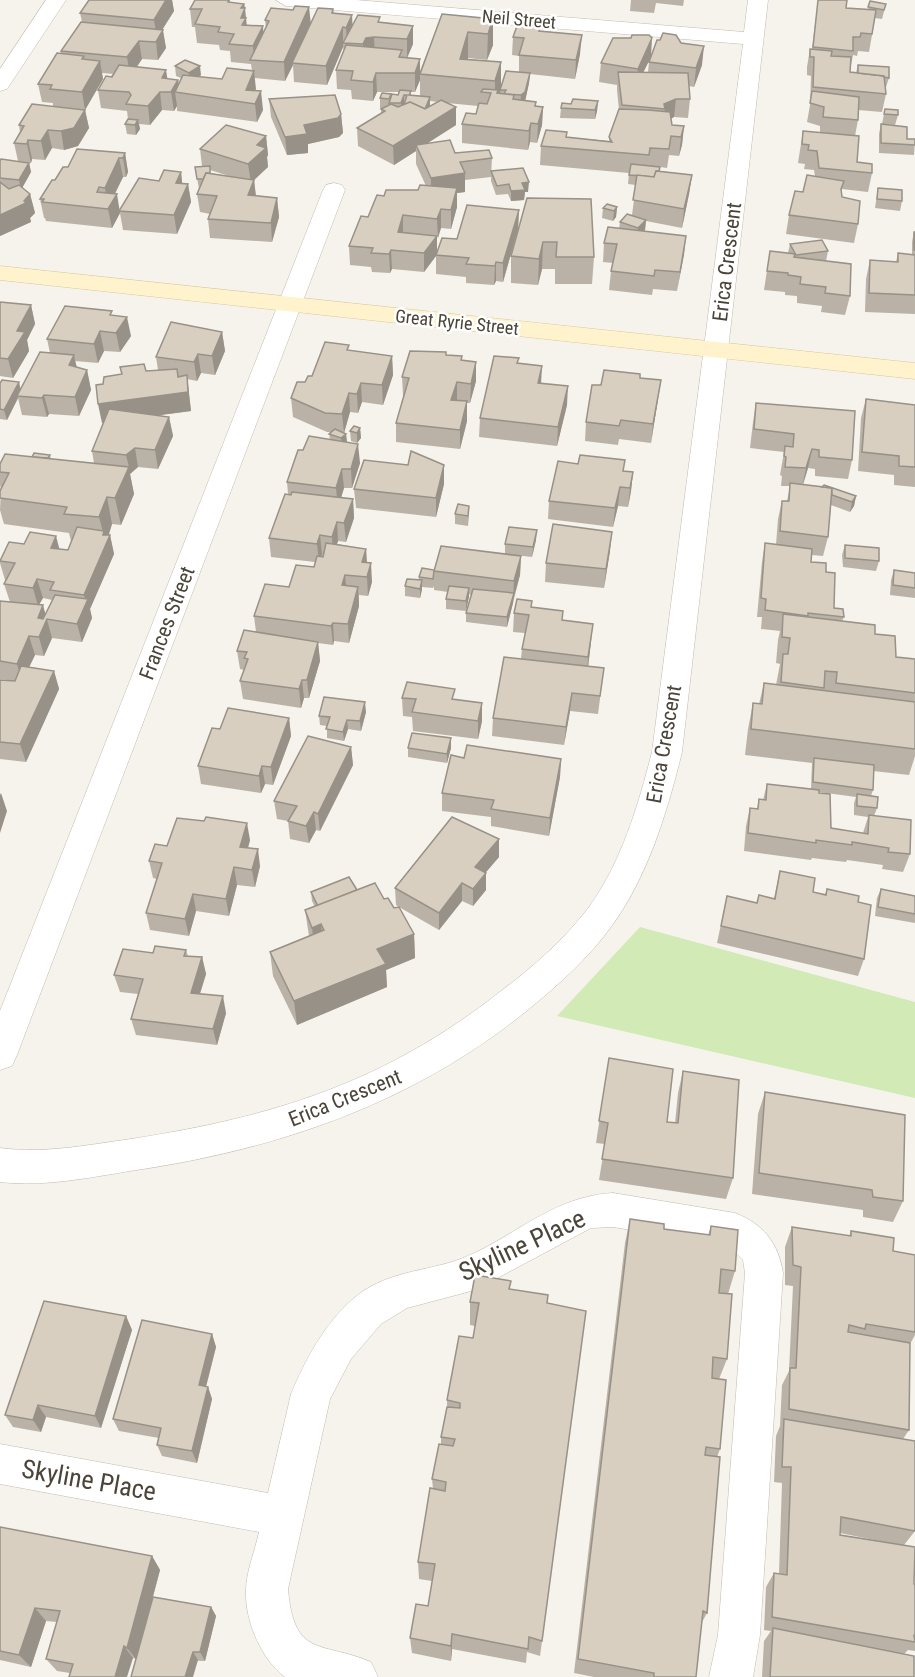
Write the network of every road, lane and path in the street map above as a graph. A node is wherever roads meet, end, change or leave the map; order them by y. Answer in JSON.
{"nodes":[{"id":1,"x":56,"y":0,"type":"edge"},
{"id":2,"x":286,"y":0,"type":"edge"},
{"id":3,"x":758,"y":0,"type":"edge"},
{"id":4,"x":753,"y":39,"type":"junction"},
{"id":5,"x":0,"y":85,"type":"edge"},
{"id":6,"x":334,"y":190,"type":"dead end"},
{"id":7,"x":0,"y":273,"type":"edge"},
{"id":8,"x":290,"y":305,"type":"junction"},
{"id":9,"x":716,"y":350,"type":"junction"},
{"id":10,"x":915,"y":371,"type":"edge"},
{"id":11,"x":0,"y":1055,"type":"edge"},
{"id":12,"x":0,"y":1165,"type":"edge"},
{"id":13,"x":0,"y":1464,"type":"edge"},
{"id":14,"x":284,"y":1516,"type":"junction"},
{"id":15,"x":356,"y":1677,"type":"edge"},
{"id":16,"x":731,"y":1677,"type":"edge"}],
"edges":[{"from":1,"to":5,"type":"street"},
{"from":2,"to":4,"type":"street","name":"Neil Street"},
{"from":3,"to":4,"type":"street","name":"Erica Crescent"},
{"from":4,"to":9,"type":"street","name":"Erica Crescent"},
{"from":6,"to":8,"type":"street","name":"Frances Street"},
{"from":7,"to":8,"type":"main road","name":"Great Ryrie Street"},
{"from":8,"to":9,"type":"main road","name":"Great Ryrie Street"},
{"from":8,"to":11,"type":"street","name":"Frances Street"},
{"from":9,"to":10,"type":"main road","name":"Great Ryrie Street"},
{"from":9,"to":12,"type":"street","name":"Erica Crescent"},
{"from":13,"to":14,"type":"street","name":"Skyline Place"},
{"from":14,"to":15,"type":"street","name":"Skyline Place"},
{"from":14,"to":16,"type":"street","name":"Skyline Place"}]}
